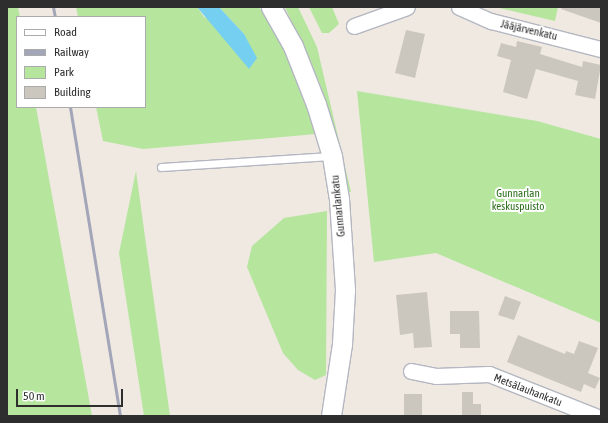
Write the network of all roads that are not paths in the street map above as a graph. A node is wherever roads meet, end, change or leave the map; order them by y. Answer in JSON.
{"nodes":[{"id":1,"x":270,"y":7,"type":"edge"},
{"id":2,"x":407,"y":7,"type":"edge"},
{"id":3,"x":459,"y":7,"type":"edge"},
{"id":4,"x":354,"y":26,"type":"dead end"},
{"id":5,"x":601,"y":49,"type":"edge"},
{"id":6,"x":332,"y":156,"type":"junction"},
{"id":7,"x":161,"y":167,"type":"dead end"},
{"id":8,"x":411,"y":371,"type":"dead end"},
{"id":9,"x":331,"y":416,"type":"edge"},
{"id":10,"x":595,"y":416,"type":"edge"}],
"edges":[{"from":1,"to":6,"type":"street","name":"Gunnarlankatu"},
{"from":2,"to":4,"type":"street"},
{"from":3,"to":5,"type":"street","name":"Jääjärvenkatu"},
{"from":6,"to":7,"type":"lane"},
{"from":6,"to":9,"type":"street","name":"Gunnarlankatu"},
{"from":8,"to":10,"type":"street","name":"Metsälauhankatu"}]}
